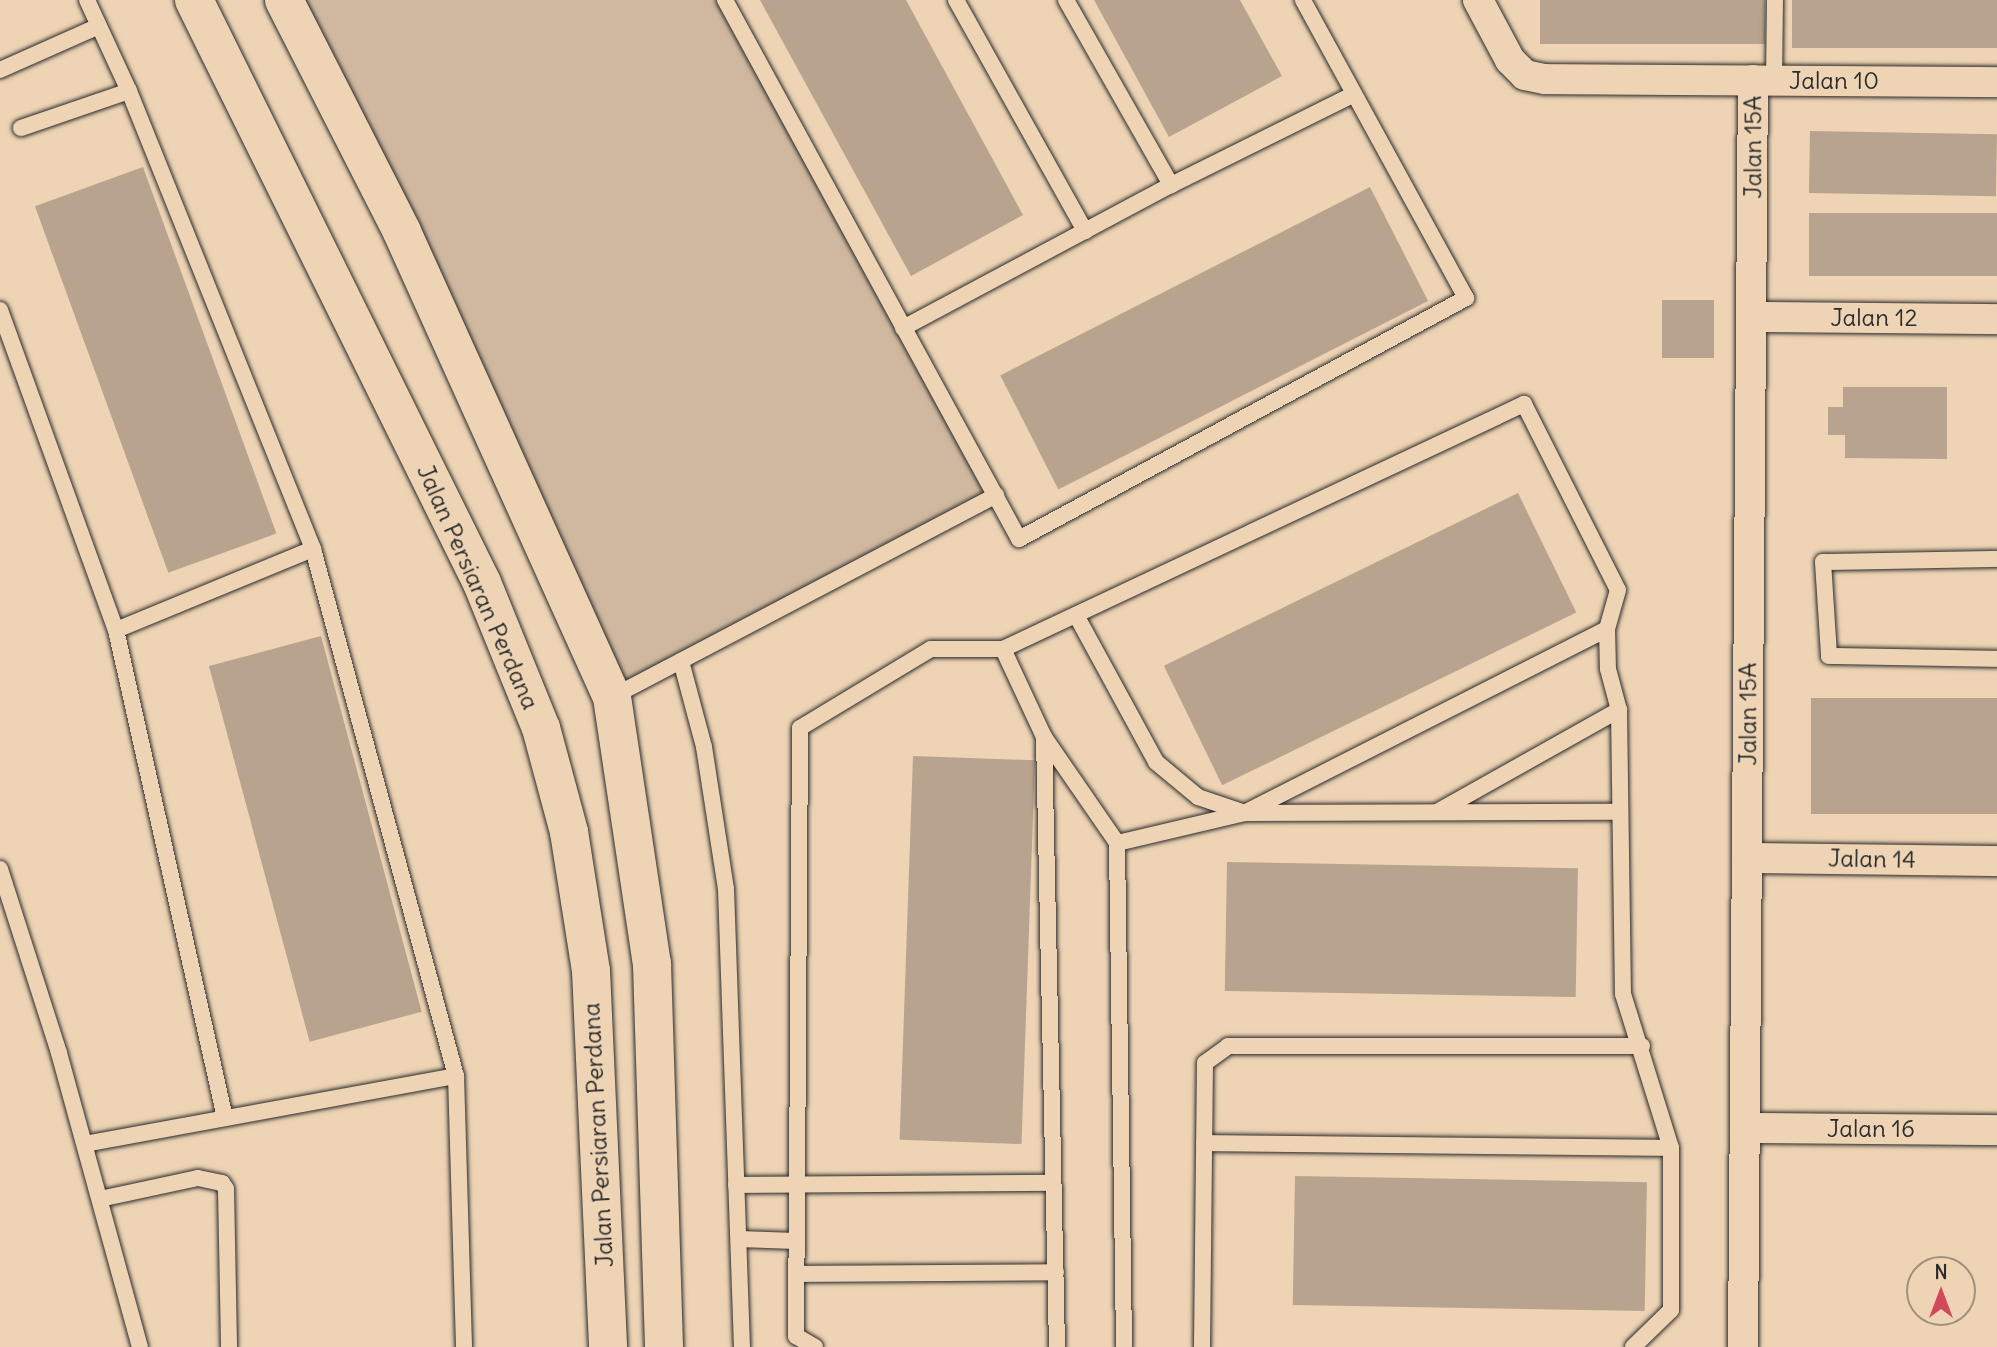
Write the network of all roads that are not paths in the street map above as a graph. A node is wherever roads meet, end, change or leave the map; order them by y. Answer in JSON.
{"nodes":[{"id":1,"x":87,"y":0,"type":"edge"},
{"id":2,"x":194,"y":0,"type":"edge"},
{"id":3,"x":284,"y":0,"type":"edge"},
{"id":4,"x":725,"y":0,"type":"edge"},
{"id":5,"x":956,"y":0,"type":"edge"},
{"id":6,"x":1066,"y":0,"type":"edge"},
{"id":7,"x":1303,"y":0,"type":"edge"},
{"id":8,"x":1478,"y":0,"type":"edge"},
{"id":9,"x":1775,"y":0,"type":"edge"},
{"id":10,"x":99,"y":26,"type":"junction"},
{"id":11,"x":0,"y":70,"type":"edge"},
{"id":12,"x":1764,"y":80,"type":"junction"},
{"id":13,"x":1997,"y":82,"type":"edge"},
{"id":14,"x":129,"y":91,"type":"junction"},
{"id":15,"x":1354,"y":94,"type":"junction"},
{"id":16,"x":21,"y":128,"type":"dead end"},
{"id":17,"x":1171,"y":185,"type":"junction"},
{"id":18,"x":1086,"y":231,"type":"junction"},
{"id":19,"x":0,"y":310,"type":"edge"},
{"id":20,"x":1752,"y":317,"type":"junction"},
{"id":21,"x":1997,"y":319,"type":"edge"},
{"id":22,"x":903,"y":328,"type":"junction"},
{"id":23,"x":996,"y":495,"type":"junction"},
{"id":24,"x":313,"y":549,"type":"junction"},
{"id":25,"x":1997,"y":559,"type":"edge"},
{"id":26,"x":1076,"y":615,"type":"junction"},
{"id":27,"x":1607,"y":629,"type":"junction"},
{"id":28,"x":116,"y":630,"type":"junction"},
{"id":29,"x":1003,"y":649,"type":"junction"},
{"id":30,"x":1997,"y":659,"type":"edge"},
{"id":31,"x":681,"y":661,"type":"junction"},
{"id":32,"x":612,"y":696,"type":"junction"},
{"id":33,"x":1619,"y":710,"type":"junction"},
{"id":34,"x":1044,"y":737,"type":"junction"},
{"id":35,"x":1619,"y":812,"type":"junction"},
{"id":36,"x":1245,"y":813,"type":"junction"},
{"id":37,"x":1435,"y":813,"type":"junction"},
{"id":38,"x":1117,"y":844,"type":"junction"},
{"id":39,"x":1747,"y":858,"type":"junction"},
{"id":40,"x":1997,"y":861,"type":"edge"},
{"id":41,"x":0,"y":869,"type":"edge"},
{"id":42,"x":1642,"y":1046,"type":"junction"},
{"id":43,"x":456,"y":1076,"type":"junction"},
{"id":44,"x":225,"y":1118,"type":"junction"},
{"id":45,"x":1745,"y":1128,"type":"junction"},
{"id":46,"x":1997,"y":1130,"type":"edge"},
{"id":47,"x":1204,"y":1143,"type":"junction"},
{"id":48,"x":85,"y":1144,"type":"junction"},
{"id":49,"x":1671,"y":1148,"type":"junction"},
{"id":50,"x":1052,"y":1183,"type":"junction"},
{"id":51,"x":736,"y":1185,"type":"junction"},
{"id":52,"x":795,"y":1186,"type":"junction"},
{"id":53,"x":100,"y":1199,"type":"junction"},
{"id":54,"x":739,"y":1239,"type":"junction"},
{"id":55,"x":796,"y":1241,"type":"junction"},
{"id":56,"x":1056,"y":1272,"type":"junction"},
{"id":57,"x":796,"y":1274,"type":"junction"},
{"id":58,"x":140,"y":1347,"type":"edge"},
{"id":59,"x":229,"y":1347,"type":"edge"},
{"id":60,"x":464,"y":1347,"type":"edge"},
{"id":61,"x":608,"y":1347,"type":"edge"},
{"id":62,"x":664,"y":1347,"type":"edge"},
{"id":63,"x":742,"y":1347,"type":"edge"},
{"id":64,"x":815,"y":1347,"type":"edge"},
{"id":65,"x":1057,"y":1347,"type":"edge"},
{"id":66,"x":1124,"y":1347,"type":"edge"},
{"id":67,"x":1202,"y":1347,"type":"edge"},
{"id":68,"x":1633,"y":1347,"type":"edge"},
{"id":69,"x":1743,"y":1347,"type":"edge"}],
"edges":[{"from":1,"to":10,"type":"lane"},
{"from":2,"to":61,"type":"street","name":"Jalan Persiaran Perdana"},
{"from":3,"to":32,"type":"street"},
{"from":4,"to":22,"type":"lane"},
{"from":5,"to":18,"type":"lane"},
{"from":6,"to":17,"type":"lane"},
{"from":7,"to":15,"type":"lane"},
{"from":8,"to":12,"type":"street","name":"Jalan 10"},
{"from":9,"to":12,"type":"lane"},
{"from":10,"to":11,"type":"lane"},
{"from":10,"to":14,"type":"lane"},
{"from":12,"to":13,"type":"street","name":"Jalan 10"},
{"from":12,"to":20,"type":"street","name":"Jalan 15A"},
{"from":14,"to":16,"type":"lane"},
{"from":14,"to":24,"type":"lane"},
{"from":15,"to":17,"type":"lane"},
{"from":15,"to":23,"type":"lane"},
{"from":17,"to":18,"type":"lane"},
{"from":18,"to":22,"type":"lane"},
{"from":19,"to":28,"type":"lane"},
{"from":20,"to":21,"type":"street","name":"Jalan 12"},
{"from":20,"to":39,"type":"street","name":"Jalan 15A"},
{"from":22,"to":23,"type":"lane"},
{"from":23,"to":31,"type":"lane"},
{"from":24,"to":28,"type":"lane"},
{"from":24,"to":43,"type":"lane"},
{"from":25,"to":30,"type":"lane"},
{"from":26,"to":27,"type":"lane"},
{"from":26,"to":29,"type":"lane"},
{"from":26,"to":36,"type":"lane"},
{"from":27,"to":33,"type":"lane"},
{"from":27,"to":36,"type":"lane"},
{"from":28,"to":44,"type":"lane"},
{"from":29,"to":34,"type":"lane"},
{"from":29,"to":52,"type":"lane"},
{"from":31,"to":32,"type":"lane"},
{"from":31,"to":51,"type":"lane"},
{"from":32,"to":62,"type":"street"},
{"from":33,"to":35,"type":"lane"},
{"from":33,"to":37,"type":"lane"},
{"from":34,"to":38,"type":"lane"},
{"from":34,"to":50,"type":"lane"},
{"from":35,"to":37,"type":"lane"},
{"from":35,"to":42,"type":"lane"},
{"from":36,"to":37,"type":"lane"},
{"from":36,"to":38,"type":"lane"},
{"from":38,"to":66,"type":"lane"},
{"from":39,"to":40,"type":"street","name":"Jalan 14"},
{"from":39,"to":45,"type":"street","name":"Jalan 15A"},
{"from":41,"to":48,"type":"lane"},
{"from":42,"to":47,"type":"lane"},
{"from":42,"to":49,"type":"lane"},
{"from":43,"to":44,"type":"lane"},
{"from":43,"to":60,"type":"lane"},
{"from":44,"to":48,"type":"lane"},
{"from":45,"to":46,"type":"street","name":"Jalan 16"},
{"from":45,"to":69,"type":"street","name":"Jalan 15A"},
{"from":47,"to":49,"type":"lane"},
{"from":47,"to":67,"type":"lane"},
{"from":48,"to":53,"type":"lane"},
{"from":49,"to":68,"type":"lane"},
{"from":50,"to":52,"type":"lane"},
{"from":50,"to":56,"type":"lane"},
{"from":51,"to":52,"type":"lane"},
{"from":51,"to":54,"type":"lane"},
{"from":52,"to":55,"type":"lane"},
{"from":53,"to":58,"type":"lane"},
{"from":53,"to":59,"type":"lane"},
{"from":54,"to":55,"type":"lane"},
{"from":54,"to":63,"type":"lane"},
{"from":55,"to":57,"type":"lane"},
{"from":56,"to":57,"type":"lane"},
{"from":56,"to":65,"type":"lane"},
{"from":57,"to":64,"type":"lane"}]}
